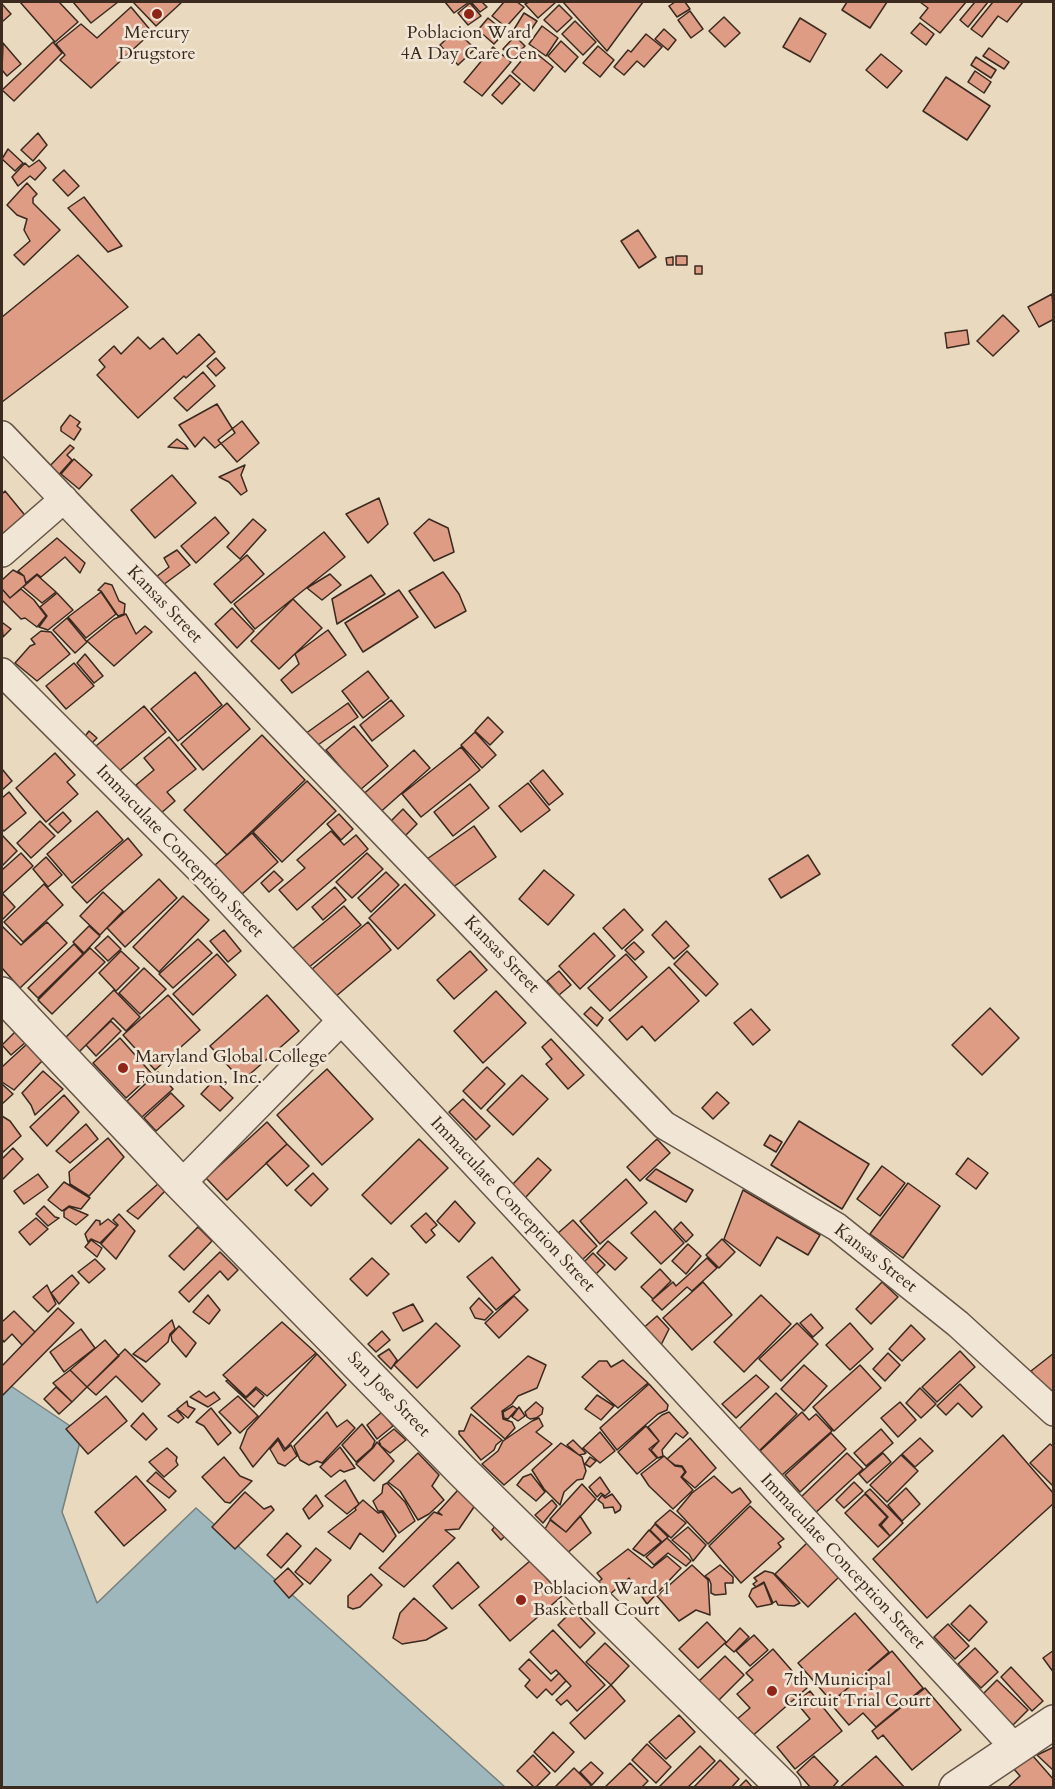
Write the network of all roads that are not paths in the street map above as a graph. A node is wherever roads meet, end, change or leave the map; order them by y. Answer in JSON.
{"nodes":[{"id":1,"x":2,"y":435,"type":"edge"},
{"id":2,"x":64,"y":500,"type":"junction"},
{"id":3,"x":2,"y":553,"type":"edge"},
{"id":4,"x":2,"y":672,"type":"edge"},
{"id":5,"x":2,"y":993,"type":"edge"},
{"id":6,"x":341,"y":1021,"type":"junction"},
{"id":7,"x":181,"y":1184,"type":"junction"},
{"id":8,"x":1053,"y":1412,"type":"edge"},
{"id":9,"x":1053,"y":1722,"type":"edge"},
{"id":10,"x":1014,"y":1747,"type":"junction"},
{"id":11,"x":784,"y":1788,"type":"edge"},
{"id":12,"x":956,"y":1788,"type":"edge"}],
"edges":[{"from":1,"to":2,"type":"street","name":"Kansas Street"},
{"from":2,"to":3,"type":"street"},
{"from":2,"to":8,"type":"street","name":"Kansas Street"},
{"from":4,"to":6,"type":"street","name":"Immaculate Conception Street"},
{"from":5,"to":7,"type":"street","name":"San Jose Street"},
{"from":6,"to":7,"type":"street"},
{"from":6,"to":10,"type":"street","name":"Immaculate Conception Street"},
{"from":7,"to":11,"type":"street","name":"San Jose Street"},
{"from":9,"to":10,"type":"street"},
{"from":10,"to":12,"type":"street"}]}
